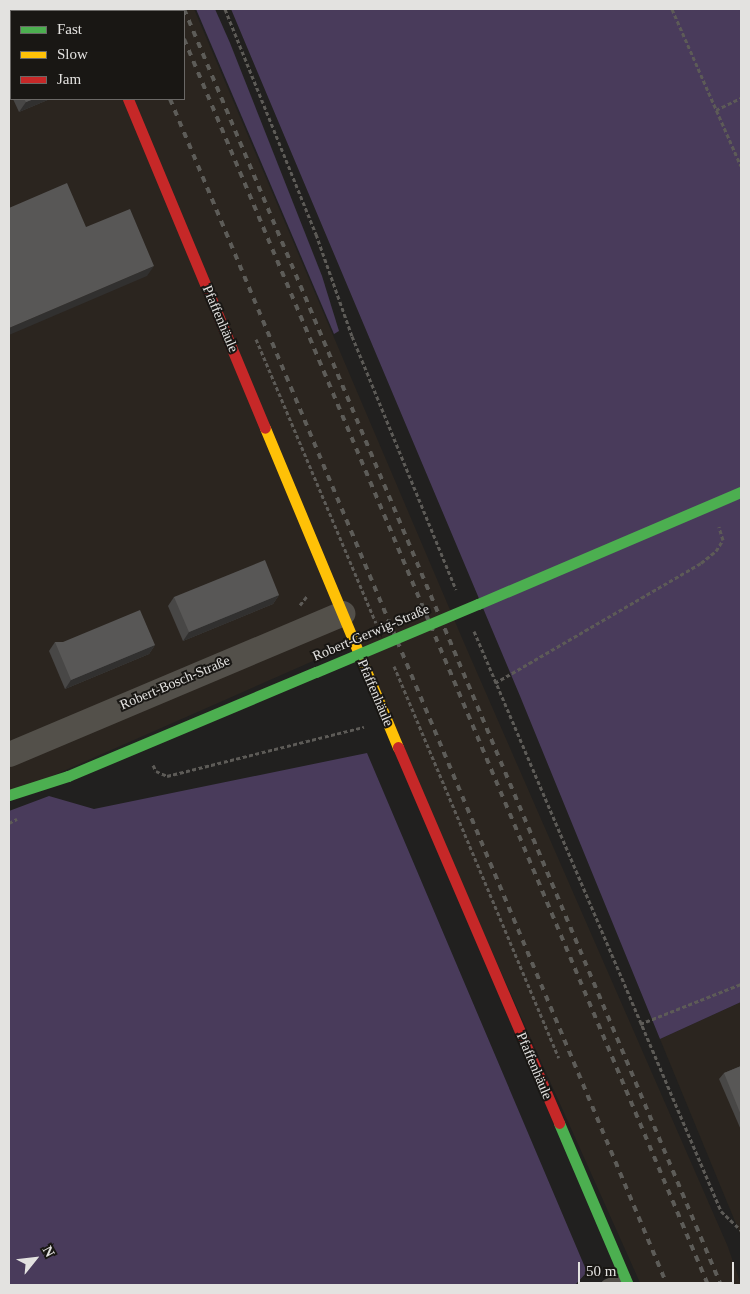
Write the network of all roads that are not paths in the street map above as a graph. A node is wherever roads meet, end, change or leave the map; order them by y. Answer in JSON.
{"nodes":[{"id":1,"x":128,"y":100,"type":"edge"},
{"id":2,"x":741,"y":492,"type":"edge"},
{"id":3,"x":342,"y":613,"type":"junction"},
{"id":4,"x":9,"y":754,"type":"edge"},
{"id":5,"x":9,"y":795,"type":"edge"},
{"id":6,"x":626,"y":1281,"type":"edge"},
{"id":7,"x":607,"y":1285,"type":"edge"}],
"edges":[{"from":1,"to":3,"type":"street","name":"Pfaffenhäule"},
{"from":2,"to":5,"type":"street","name":"Robert-Gerwig-Straße","bridge":true},
{"from":3,"to":4,"type":"street","name":"Robert-Bosch-Straße"},
{"from":3,"to":6,"type":"street","name":"Pfaffenhäule"},
{"from":6,"to":7,"type":"lane"}]}
